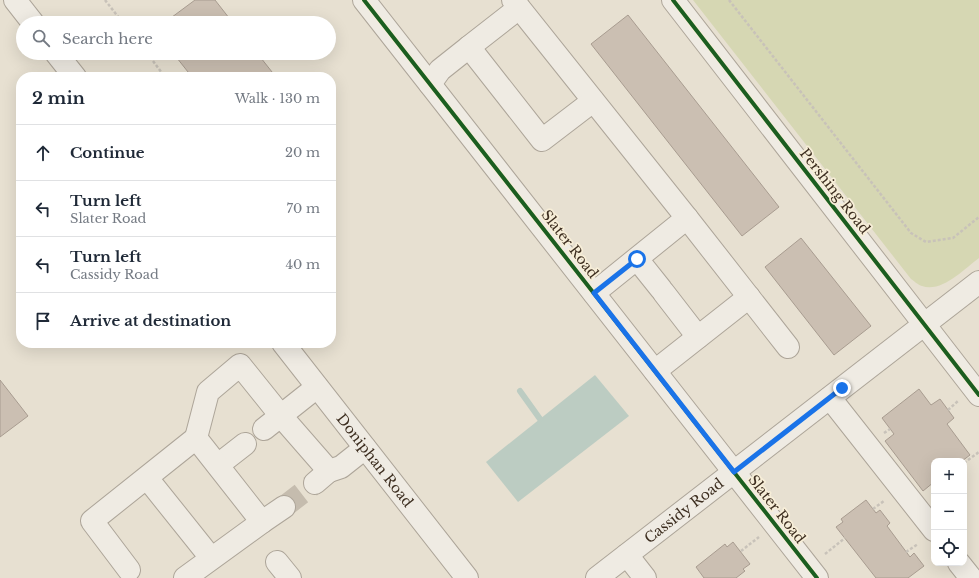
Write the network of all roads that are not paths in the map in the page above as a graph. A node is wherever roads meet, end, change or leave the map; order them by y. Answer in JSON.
{"nodes":[{"id":1,"x":14,"y":0,"type":"edge"},
{"id":2,"x":364,"y":0,"type":"edge"},
{"id":3,"x":673,"y":0,"type":"edge"},
{"id":4,"x":516,"y":4,"type":"edge"},
{"id":5,"x":27,"y":16,"type":"edge"},
{"id":6,"x":469,"y":47,"type":"junction"},
{"id":7,"x":62,"y":60,"type":"edge"},
{"id":8,"x":71,"y":72,"type":"edge"},
{"id":9,"x":430,"y":84,"type":"junction"},
{"id":10,"x":593,"y":100,"type":"junction"},
{"id":11,"x":687,"y":218,"type":"junction"},
{"id":12,"x":637,"y":259,"type":"junction"},
{"id":13,"x":979,"y":282,"type":"edge"},
{"id":14,"x":594,"y":293,"type":"junction"},
{"id":15,"x":749,"y":297,"type":"junction"},
{"id":16,"x":924,"y":325,"type":"junction"},
{"id":17,"x":698,"y":337,"type":"junction"},
{"id":18,"x":788,"y":347,"type":"dead end"},
{"id":19,"x":287,"y":348,"type":"edge"},
{"id":20,"x":655,"y":371,"type":"junction"},
{"id":21,"x":317,"y":387,"type":"junction"},
{"id":22,"x":979,"y":395,"type":"edge"},
{"id":23,"x":830,"y":398,"type":"junction"},
{"id":24,"x":281,"y":416,"type":"junction"},
{"id":25,"x":264,"y":429,"type":"dead end"},
{"id":26,"x":196,"y":438,"type":"junction"},
{"id":27,"x":245,"y":444,"type":"dead end"},
{"id":28,"x":365,"y":448,"type":"junction"},
{"id":29,"x":218,"y":465,"type":"junction"},
{"id":30,"x":734,"y":472,"type":"junction"},
{"id":31,"x":147,"y":478,"type":"junction"},
{"id":32,"x":284,"y":507,"type":"tunnel mouth"},
{"id":33,"x":262,"y":522,"type":"junction"},
{"id":34,"x":931,"y":526,"type":"edge"},
{"id":35,"x":627,"y":555,"type":"junction"},
{"id":36,"x":212,"y":558,"type":"junction"},
{"id":37,"x":961,"y":566,"type":"edge"},
{"id":38,"x":128,"y":575,"type":"edge"},
{"id":39,"x":185,"y":578,"type":"edge"},
{"id":40,"x":467,"y":578,"type":"edge"},
{"id":41,"x":597,"y":578,"type":"edge"},
{"id":42,"x":645,"y":578,"type":"edge"},
{"id":43,"x":817,"y":578,"type":"edge"},
{"id":44,"x":971,"y":578,"type":"edge"}],
"edges":[{"from":1,"to":5,"type":"street"},
{"from":2,"to":9,"type":"street","name":"Slater Road"},
{"from":3,"to":16,"type":"street","name":"Pershing Road"},
{"from":4,"to":6,"type":"street"},
{"from":4,"to":10,"type":"street"},
{"from":6,"to":9,"type":"street"},
{"from":6,"to":10,"type":"street"},
{"from":7,"to":8,"type":"street"},
{"from":9,"to":14,"type":"street","name":"Slater Road"},
{"from":10,"to":11,"type":"street"},
{"from":11,"to":12,"type":"street"},
{"from":11,"to":15,"type":"street"},
{"from":12,"to":14,"type":"street"},
{"from":12,"to":17,"type":"street"},
{"from":13,"to":16,"type":"street","name":"Cassidy Road"},
{"from":14,"to":20,"type":"street","name":"Slater Road"},
{"from":15,"to":17,"type":"street"},
{"from":15,"to":18,"type":"street"},
{"from":16,"to":22,"type":"street","name":"Pershing Road"},
{"from":16,"to":23,"type":"street","name":"Cassidy Road"},
{"from":17,"to":20,"type":"street"},
{"from":19,"to":21,"type":"street","name":"Doniphan Road"},
{"from":20,"to":30,"type":"street","name":"Slater Road"},
{"from":21,"to":24,"type":"street"},
{"from":21,"to":28,"type":"street","name":"Doniphan Road"},
{"from":23,"to":30,"type":"street","name":"Cassidy Road"},
{"from":23,"to":34,"type":"street"},
{"from":24,"to":25,"type":"street"},
{"from":24,"to":26,"type":"street"},
{"from":24,"to":28,"type":"street"},
{"from":26,"to":29,"type":"street"},
{"from":26,"to":31,"type":"street"},
{"from":27,"to":29,"type":"street"},
{"from":28,"to":40,"type":"street","name":"Doniphan Road"},
{"from":29,"to":33,"type":"street"},
{"from":30,"to":35,"type":"street","name":"Cassidy Road"},
{"from":30,"to":43,"type":"street","name":"Slater Road"},
{"from":31,"to":36,"type":"street"},
{"from":31,"to":38,"type":"street"},
{"from":32,"to":33,"type":"street"},
{"from":33,"to":36,"type":"street"},
{"from":35,"to":41,"type":"street","name":"Cassidy Road"},
{"from":35,"to":42,"type":"street"},
{"from":36,"to":39,"type":"street"},
{"from":37,"to":44,"type":"street"}]}
